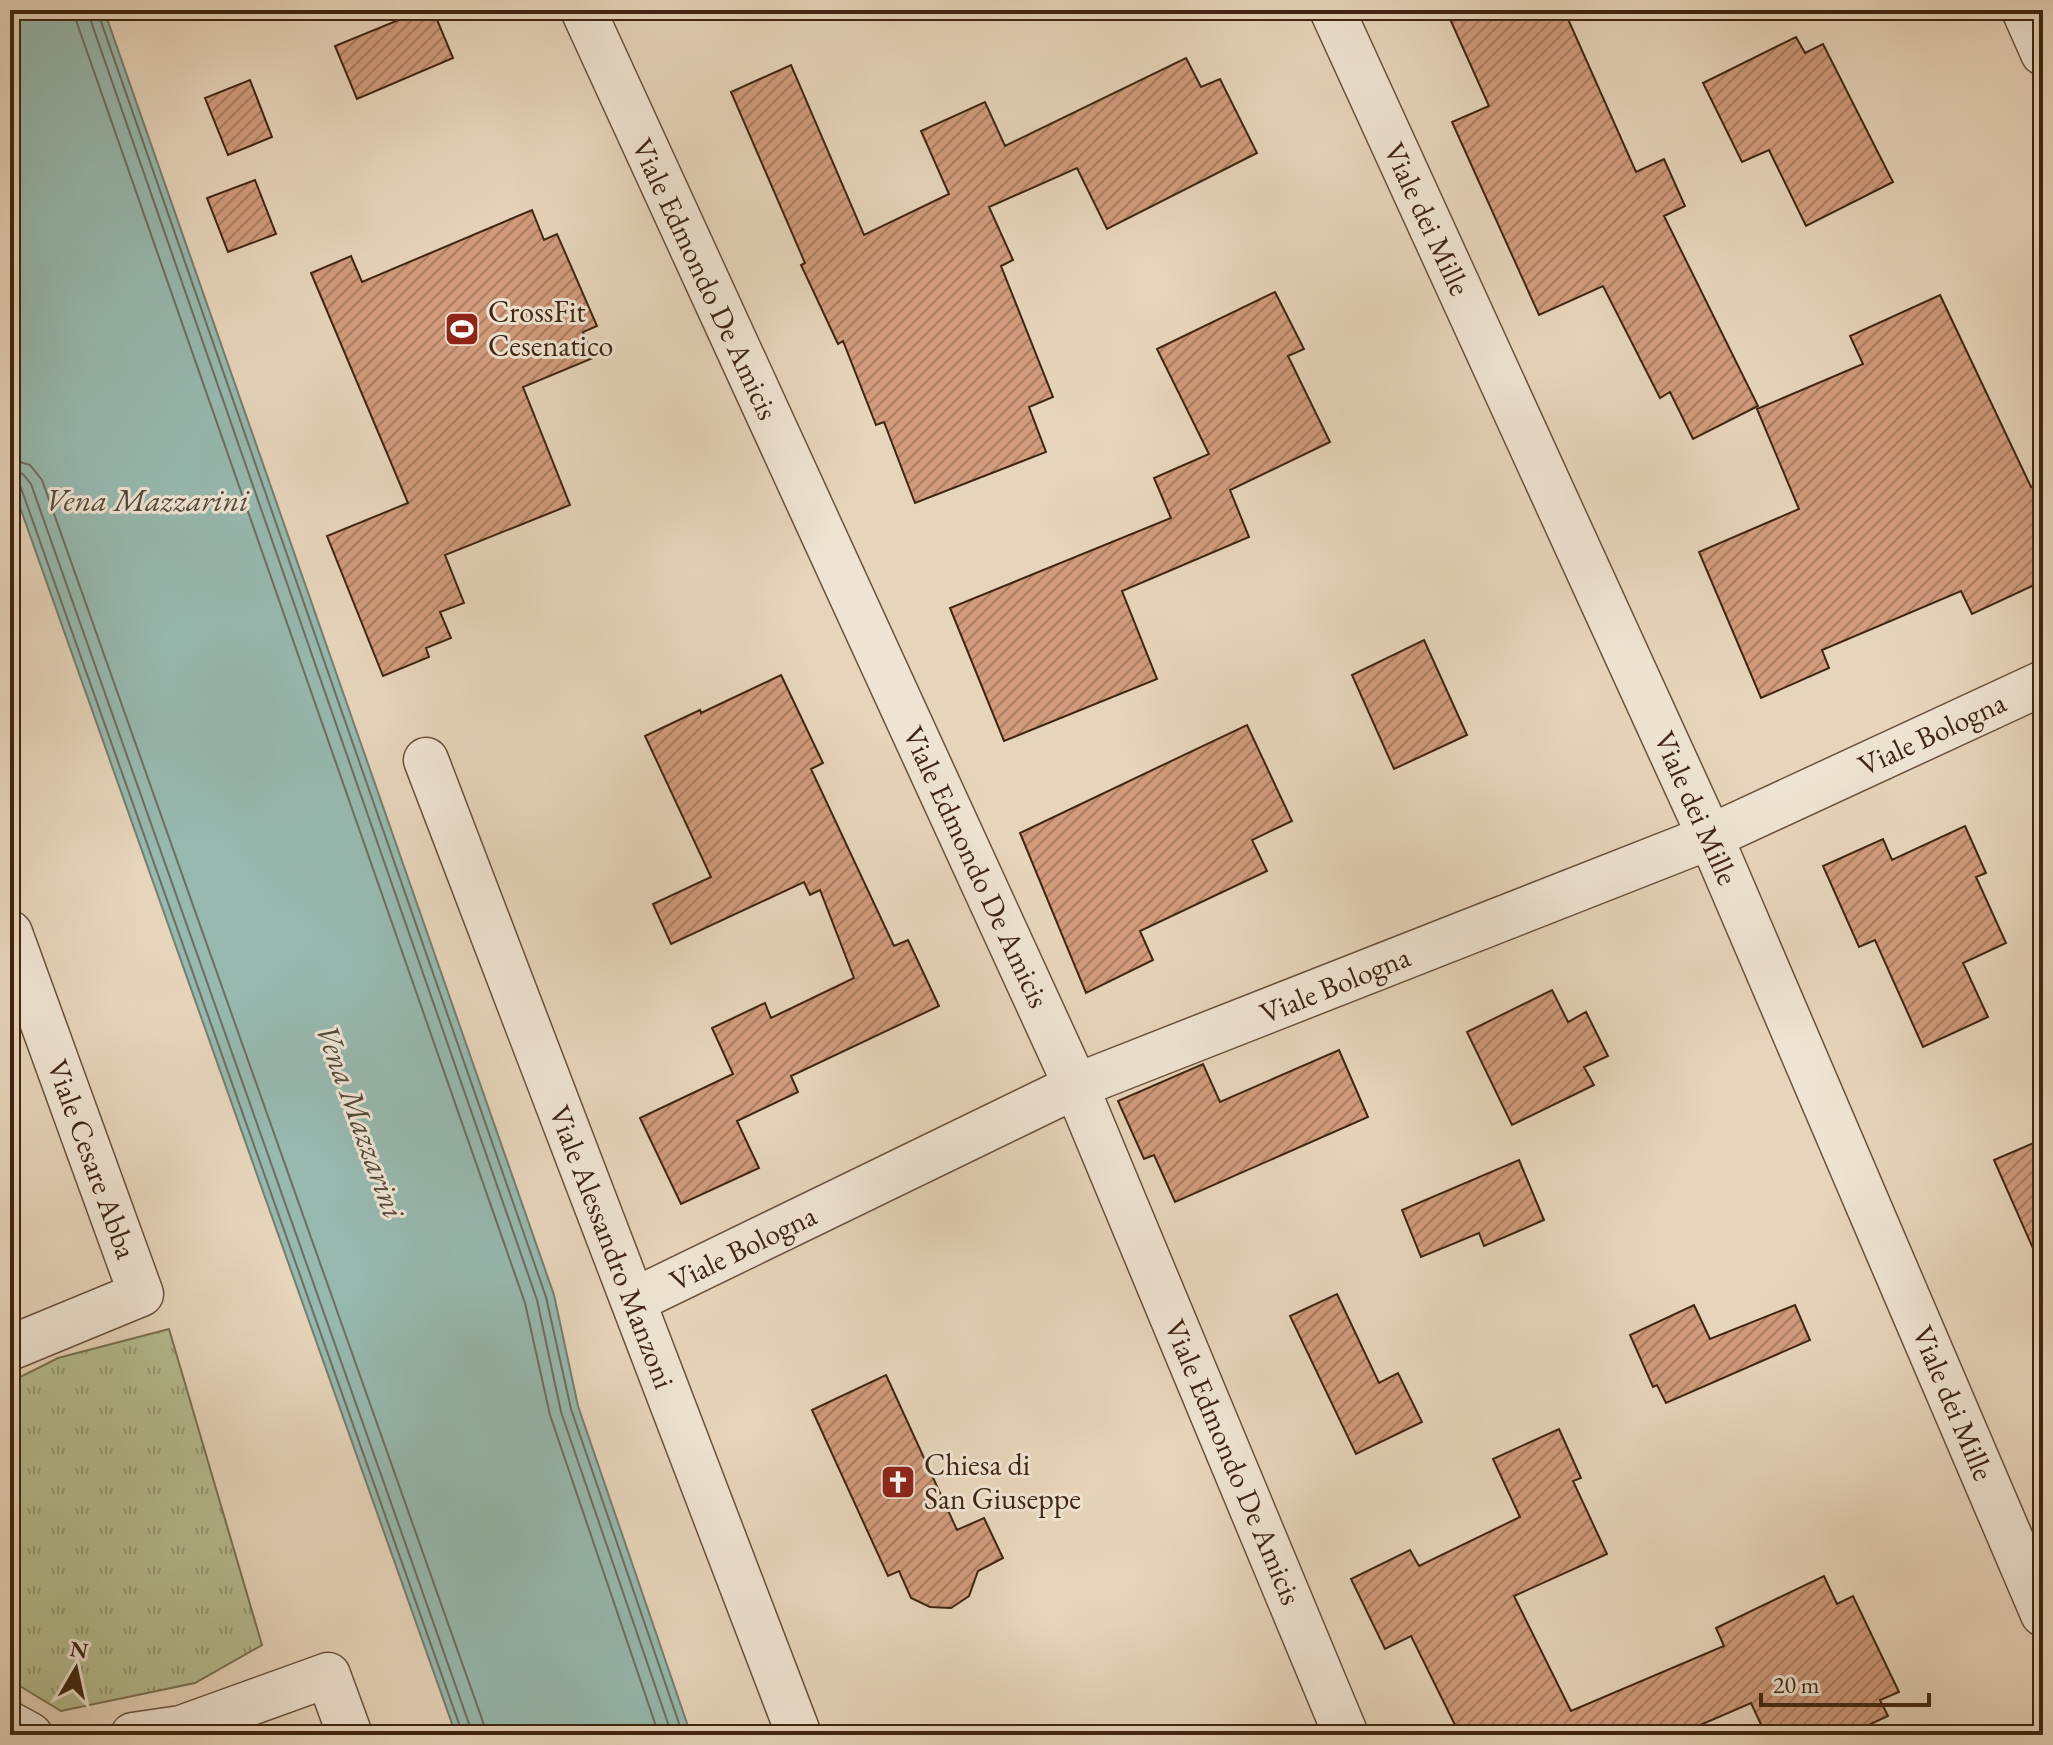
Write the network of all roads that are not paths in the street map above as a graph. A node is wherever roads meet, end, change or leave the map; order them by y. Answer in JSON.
{"nodes":[{"id":1,"x":583,"y":10,"type":"edge"},
{"id":2,"x":1332,"y":10,"type":"edge"},
{"id":3,"x":2024,"y":10,"type":"edge"},
{"id":4,"x":2043,"y":53,"type":"edge"},
{"id":5,"x":2043,"y":683,"type":"edge"},
{"id":6,"x":426,"y":760,"type":"dead end"},
{"id":7,"x":1710,"y":837,"type":"junction"},
{"id":8,"x":10,"y":933,"type":"edge"},
{"id":9,"x":1076,"y":1086,"type":"junction"},
{"id":10,"x":633,"y":1301,"type":"junction"},
{"id":11,"x":10,"y":1348,"type":"edge"},
{"id":12,"x":2043,"y":1614,"type":"edge"},
{"id":13,"x":10,"y":1724,"type":"edge"},
{"id":14,"x":30,"y":1735,"type":"edge"},
{"id":15,"x":133,"y":1735,"type":"edge"},
{"id":16,"x":350,"y":1735,"type":"edge"},
{"id":17,"x":799,"y":1735,"type":"edge"},
{"id":18,"x":1346,"y":1735,"type":"edge"}],
"edges":[{"from":1,"to":9,"type":"street","name":"Viale Edmondo De Amicis"},
{"from":2,"to":7,"type":"street","name":"Viale dei Mille"},
{"from":3,"to":4,"type":"street"},
{"from":5,"to":7,"type":"street","name":"Viale Bologna"},
{"from":6,"to":10,"type":"street","name":"Viale Alessandro Manzoni"},
{"from":7,"to":9,"type":"street","name":"Viale Bologna"},
{"from":7,"to":12,"type":"street","name":"Viale dei Mille"},
{"from":8,"to":11,"type":"street","name":"Viale Cesare Abba"},
{"from":9,"to":10,"type":"street","name":"Viale Bologna"},
{"from":9,"to":18,"type":"street","name":"Viale Edmondo De Amicis"},
{"from":10,"to":17,"type":"street","name":"Viale Alessandro Manzoni"},
{"from":13,"to":14,"type":"street"},
{"from":15,"to":16,"type":"street"}]}
